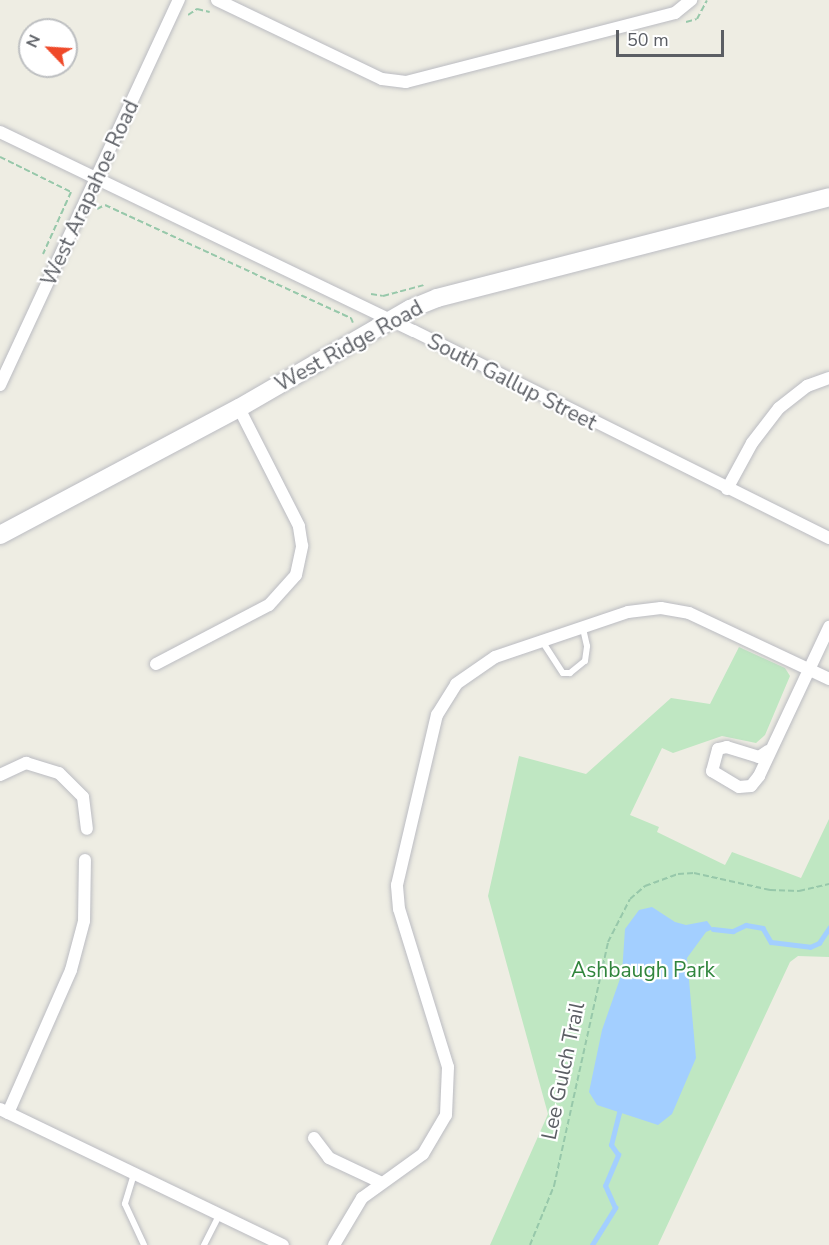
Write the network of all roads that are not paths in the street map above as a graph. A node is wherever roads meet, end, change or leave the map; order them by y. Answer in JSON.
{"nodes":[{"id":1,"x":179,"y":0,"type":"edge"},
{"id":2,"x":217,"y":0,"type":"edge"},
{"id":3,"x":691,"y":0,"type":"edge"},
{"id":4,"x":0,"y":132,"type":"edge"},
{"id":5,"x":97,"y":177,"type":"junction"},
{"id":6,"x":829,"y":197,"type":"edge"},
{"id":7,"x":389,"y":319,"type":"junction"},
{"id":8,"x":829,"y":378,"type":"edge"},
{"id":9,"x":1,"y":381,"type":"edge"},
{"id":10,"x":239,"y":408,"type":"junction"},
{"id":11,"x":727,"y":489,"type":"junction"},
{"id":12,"x":0,"y":535,"type":"edge"},
{"id":13,"x":829,"y":538,"type":"edge"},
{"id":14,"x":829,"y":627,"type":"edge"},
{"id":15,"x":583,"y":628,"type":"junction"},
{"id":16,"x":542,"y":641,"type":"junction"},
{"id":17,"x":156,"y":664,"type":"dead end"},
{"id":18,"x":809,"y":670,"type":"junction"},
{"id":19,"x":829,"y":679,"type":"edge"},
{"id":20,"x":768,"y":751,"type":"junction"},
{"id":21,"x":0,"y":775,"type":"edge"},
{"id":22,"x":87,"y":829,"type":"dead end"},
{"id":23,"x":85,"y":860,"type":"dead end"},
{"id":24,"x":4,"y":1111,"type":"edge"},
{"id":25,"x":314,"y":1138,"type":"dead end"},
{"id":26,"x":134,"y":1173,"type":"junction"},
{"id":27,"x":380,"y":1182,"type":"junction"},
{"id":28,"x":219,"y":1215,"type":"junction"},
{"id":29,"x":144,"y":1245,"type":"edge"},
{"id":30,"x":204,"y":1245,"type":"edge"},
{"id":31,"x":283,"y":1245,"type":"edge"},
{"id":32,"x":334,"y":1245,"type":"edge"}],
"edges":[{"from":1,"to":5,"type":"street","name":"West Arapahoe Road"},
{"from":2,"to":3,"type":"street"},
{"from":4,"to":5,"type":"street","name":"South Gallup Street"},
{"from":5,"to":7,"type":"street","name":"South Gallup Street"},
{"from":5,"to":9,"type":"street","name":"West Arapahoe Road"},
{"from":6,"to":7,"type":"street","name":"West Ridge Road"},
{"from":7,"to":10,"type":"street","name":"West Ridge Road"},
{"from":7,"to":11,"type":"street","name":"South Gallup Street"},
{"from":8,"to":11,"type":"street"},
{"from":10,"to":12,"type":"street","name":"West Ridge Road"},
{"from":10,"to":17,"type":"street"},
{"from":11,"to":13,"type":"street","name":"South Gallup Street"},
{"from":14,"to":18,"type":"street"},
{"from":15,"to":16,"type":"street"},
{"from":15,"to":16,"type":"lane"},
{"from":15,"to":18,"type":"street"},
{"from":16,"to":27,"type":"street"},
{"from":18,"to":19,"type":"street"},
{"from":18,"to":20,"type":"street"},
{"from":20,"to":20,"type":"street"},
{"from":21,"to":22,"type":"street"},
{"from":23,"to":24,"type":"street"},
{"from":24,"to":26,"type":"street"},
{"from":25,"to":27,"type":"street"},
{"from":26,"to":28,"type":"street"},
{"from":26,"to":29,"type":"lane"},
{"from":27,"to":32,"type":"street"},
{"from":28,"to":30,"type":"lane"},
{"from":28,"to":31,"type":"street"}]}
